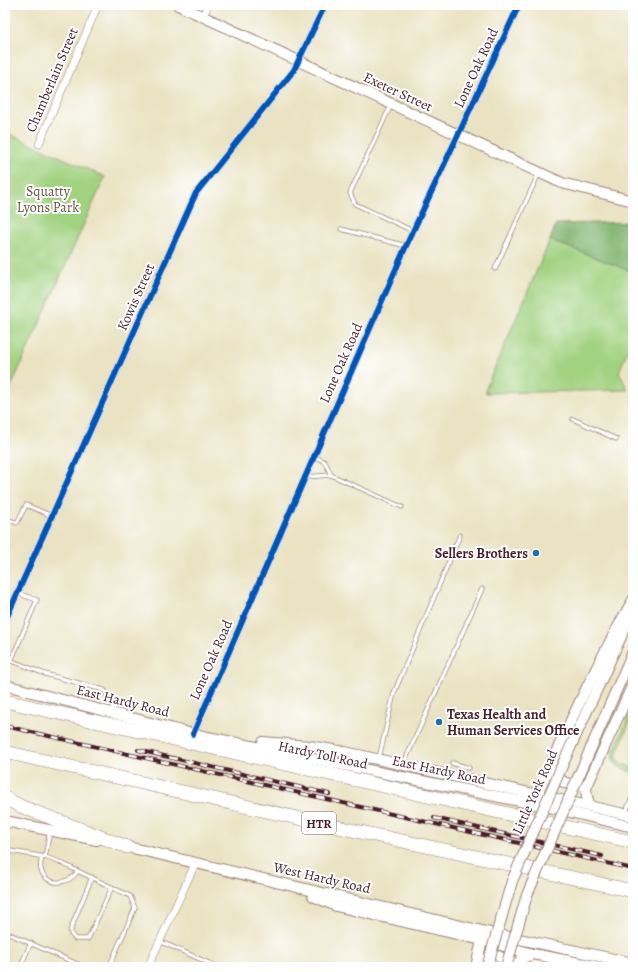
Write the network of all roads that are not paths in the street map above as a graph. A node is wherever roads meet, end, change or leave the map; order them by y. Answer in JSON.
{"nodes":[{"id":1,"x":98,"y":5,"type":"edge"},
{"id":2,"x":178,"y":5,"type":"edge"},
{"id":3,"x":208,"y":5,"type":"edge"},
{"id":4,"x":325,"y":5,"type":"edge"},
{"id":5,"x":519,"y":5,"type":"edge"},
{"id":6,"x":203,"y":16,"type":"junction"},
{"id":7,"x":298,"y":61,"type":"junction"},
{"id":8,"x":391,"y":104,"type":"junction"},
{"id":9,"x":458,"y":135,"type":"junction"},
{"id":10,"x":39,"y":144,"type":"dead end"},
{"id":11,"x":539,"y":172,"type":"junction"},
{"id":12,"x":633,"y":201,"type":"edge"},
{"id":13,"x":341,"y":229,"type":"dead end"},
{"id":14,"x":413,"y":231,"type":"junction"},
{"id":15,"x":406,"y":246,"type":"junction"},
{"id":16,"x":495,"y":269,"type":"dead end"},
{"id":17,"x":574,"y":419,"type":"dead end"},
{"id":18,"x":616,"y":439,"type":"dead end"},
{"id":19,"x":313,"y":456,"type":"junction"},
{"id":20,"x":331,"y":475,"type":"junction"},
{"id":21,"x":304,"y":478,"type":"junction"},
{"id":22,"x":402,"y":507,"type":"dead end"},
{"id":23,"x":52,"y":516,"type":"junction"},
{"id":24,"x":5,"y":518,"type":"edge"},
{"id":25,"x":460,"y":535,"type":"dead end"},
{"id":26,"x":482,"y":588,"type":"dead end"},
{"id":27,"x":17,"y":593,"type":"junction"},
{"id":28,"x":633,"y":600,"type":"edge"},
{"id":29,"x":633,"y":611,"type":"edge"},
{"id":30,"x":5,"y":621,"type":"edge"},
{"id":31,"x":633,"y":652,"type":"edge"},
{"id":32,"x":5,"y":658,"type":"edge"},
{"id":33,"x":11,"y":661,"type":"junction"},
{"id":34,"x":633,"y":684,"type":"edge"},
{"id":35,"x":5,"y":685,"type":"edge"},
{"id":36,"x":5,"y":701,"type":"edge"},
{"id":37,"x":114,"y":713,"type":"junction"},
{"id":38,"x":193,"y":734,"type":"junction"},
{"id":39,"x":5,"y":752,"type":"edge"},
{"id":40,"x":378,"y":760,"type":"junction"},
{"id":41,"x":452,"y":763,"type":"dead end"},
{"id":42,"x":402,"y":766,"type":"junction"},
{"id":43,"x":550,"y":766,"type":"junction"},
{"id":44,"x":469,"y":768,"type":"dead end"},
{"id":45,"x":591,"y":777,"type":"junction"},
{"id":46,"x":538,"y":794,"type":"junction"},
{"id":47,"x":633,"y":795,"type":"edge"},
{"id":48,"x":5,"y":798,"type":"edge"},
{"id":49,"x":544,"y":806,"type":"junction"},
{"id":50,"x":590,"y":806,"type":"junction"},
{"id":51,"x":564,"y":810,"type":"junction"},
{"id":52,"x":629,"y":815,"type":"edge"},
{"id":53,"x":5,"y":821,"type":"edge"},
{"id":54,"x":633,"y":827,"type":"edge"},
{"id":55,"x":50,"y":830,"type":"junction"},
{"id":56,"x":633,"y":842,"type":"edge"},
{"id":57,"x":127,"y":847,"type":"junction"},
{"id":58,"x":5,"y":850,"type":"edge"},
{"id":59,"x":43,"y":857,"type":"junction"},
{"id":60,"x":195,"y":864,"type":"junction"},
{"id":61,"x":78,"y":871,"type":"junction"},
{"id":62,"x":92,"y":878,"type":"junction"},
{"id":63,"x":288,"y":885,"type":"junction"},
{"id":64,"x":112,"y":887,"type":"junction"},
{"id":65,"x":633,"y":891,"type":"edge"},
{"id":66,"x":5,"y":932,"type":"edge"},
{"id":67,"x":495,"y":934,"type":"junction"},
{"id":68,"x":514,"y":938,"type":"junction"},
{"id":69,"x":482,"y":940,"type":"junction"},
{"id":70,"x":159,"y":941,"type":"junction"},
{"id":71,"x":31,"y":943,"type":"junction"},
{"id":72,"x":533,"y":954,"type":"junction"},
{"id":73,"x":633,"y":963,"type":"edge"},
{"id":74,"x":594,"y":966,"type":"edge"},
{"id":75,"x":20,"y":967,"type":"edge"},
{"id":76,"x":84,"y":967,"type":"edge"},
{"id":77,"x":109,"y":967,"type":"edge"},
{"id":78,"x":148,"y":967,"type":"edge"},
{"id":79,"x":218,"y":967,"type":"edge"},
{"id":80,"x":477,"y":967,"type":"edge"},
{"id":81,"x":487,"y":967,"type":"edge"},
{"id":82,"x":506,"y":967,"type":"edge"},
{"id":83,"x":514,"y":967,"type":"edge"},
{"id":84,"x":518,"y":967,"type":"edge"}],
"edges":[{"from":1,"to":10,"type":"street","name":"Chamberlain Street"},
{"from":2,"to":6,"type":"main road","name":"Exeter Street"},
{"from":3,"to":6,"type":"street"},
{"from":4,"to":7,"type":"street","name":"Kowis Street"},
{"from":5,"to":9,"type":"street","name":"Lone Oak Road"},
{"from":6,"to":7,"type":"main road","name":"Exeter Street"},
{"from":7,"to":8,"type":"main road","name":"Exeter Street"},
{"from":7,"to":23,"type":"street","name":"Kowis Street"},
{"from":8,"to":9,"type":"main road","name":"Exeter Street"},
{"from":8,"to":14,"type":"lane"},
{"from":9,"to":11,"type":"main road","name":"Exeter Street"},
{"from":9,"to":14,"type":"street","name":"Lone Oak Road"},
{"from":11,"to":12,"type":"main road","name":"Exeter Street"},
{"from":11,"to":16,"type":"lane"},
{"from":13,"to":15,"type":"lane"},
{"from":14,"to":15,"type":"street","name":"Lone Oak Road"},
{"from":15,"to":19,"type":"street","name":"Lone Oak Road"},
{"from":17,"to":18,"type":"lane"},
{"from":19,"to":20,"type":"lane"},
{"from":19,"to":21,"type":"street","name":"Lone Oak Road"},
{"from":20,"to":21,"type":"lane"},
{"from":20,"to":22,"type":"lane"},
{"from":21,"to":38,"type":"street","name":"Lone Oak Road"},
{"from":23,"to":24,"type":"lane"},
{"from":23,"to":27,"type":"street","name":"Kowis Street"},
{"from":25,"to":40,"type":"lane"},
{"from":26,"to":42,"type":"lane"},
{"from":27,"to":30,"type":"street","name":"Kowis Street"},
{"from":27,"to":33,"type":"lane"},
{"from":28,"to":43,"type":"main road"},
{"from":29,"to":49,"type":"main road","name":"Little York Road","bridge":true},
{"from":31,"to":51,"type":"main road","bridge":true},
{"from":32,"to":33,"type":"lane"},
{"from":33,"to":37,"type":"lane"},
{"from":34,"to":45,"type":"main road"},
{"from":35,"to":37,"type":"main road","name":"East Hardy Road"},
{"from":36,"to":56,"type":"highway","name":"Hardy Toll Road"},
{"from":37,"to":38,"type":"main road","name":"East Hardy Road"},
{"from":38,"to":40,"type":"main road"},
{"from":38,"to":49,"type":"main road","name":"East Hardy Road"},
{"from":39,"to":65,"type":"highway","number":"HTR"},
{"from":40,"to":42,"type":"main road"},
{"from":41,"to":44,"type":"lane"},
{"from":42,"to":46,"type":"main road"},
{"from":43,"to":45,"type":"main road"},
{"from":43,"to":46,"type":"main road"},
{"from":45,"to":50,"type":"main road"},
{"from":46,"to":50,"type":"main road"},
{"from":47,"to":52,"type":"lane"},
{"from":48,"to":57,"type":"highway"},
{"from":49,"to":51,"type":"main road","name":"East Hardy Road"},
{"from":49,"to":67,"type":"main road","name":"Little York Road","bridge":true},
{"from":50,"to":52,"type":"main road"},
{"from":51,"to":54,"type":"main road","name":"East Hardy Road"},
{"from":51,"to":68,"type":"main road","bridge":true},
{"from":53,"to":55,"type":"main road","name":"West Hardy Road"},
{"from":55,"to":57,"type":"main road","name":"West Hardy Road"},
{"from":55,"to":59,"type":"lane"},
{"from":57,"to":60,"type":"main road","name":"West Hardy Road"},
{"from":58,"to":59,"type":"lane"},
{"from":59,"to":61,"type":"lane"},
{"from":59,"to":61,"type":"lane"},
{"from":60,"to":63,"type":"main road","name":"West Hardy Road"},
{"from":60,"to":70,"type":"street"},
{"from":61,"to":62,"type":"lane"},
{"from":62,"to":64,"type":"lane"},
{"from":62,"to":64,"type":"lane"},
{"from":63,"to":67,"type":"main road","name":"West Hardy Road"},
{"from":63,"to":69,"type":"main road"},
{"from":64,"to":77,"type":"lane"},
{"from":66,"to":71,"type":"lane"},
{"from":67,"to":68,"type":"main road","name":"West Hardy Road"},
{"from":67,"to":81,"type":"main road","name":"Little York Road","bridge":true},
{"from":68,"to":73,"type":"main road","name":"West Hardy Road"},
{"from":68,"to":82,"type":"main road","bridge":true},
{"from":69,"to":72,"type":"main road"},
{"from":69,"to":80,"type":"main road"},
{"from":70,"to":78,"type":"street"},
{"from":70,"to":79,"type":"lane"},
{"from":71,"to":75,"type":"lane"},
{"from":71,"to":76,"type":"lane"},
{"from":72,"to":74,"type":"main road"},
{"from":72,"to":84,"type":"main road"},
{"from":80,"to":83,"type":"main road"}]}
